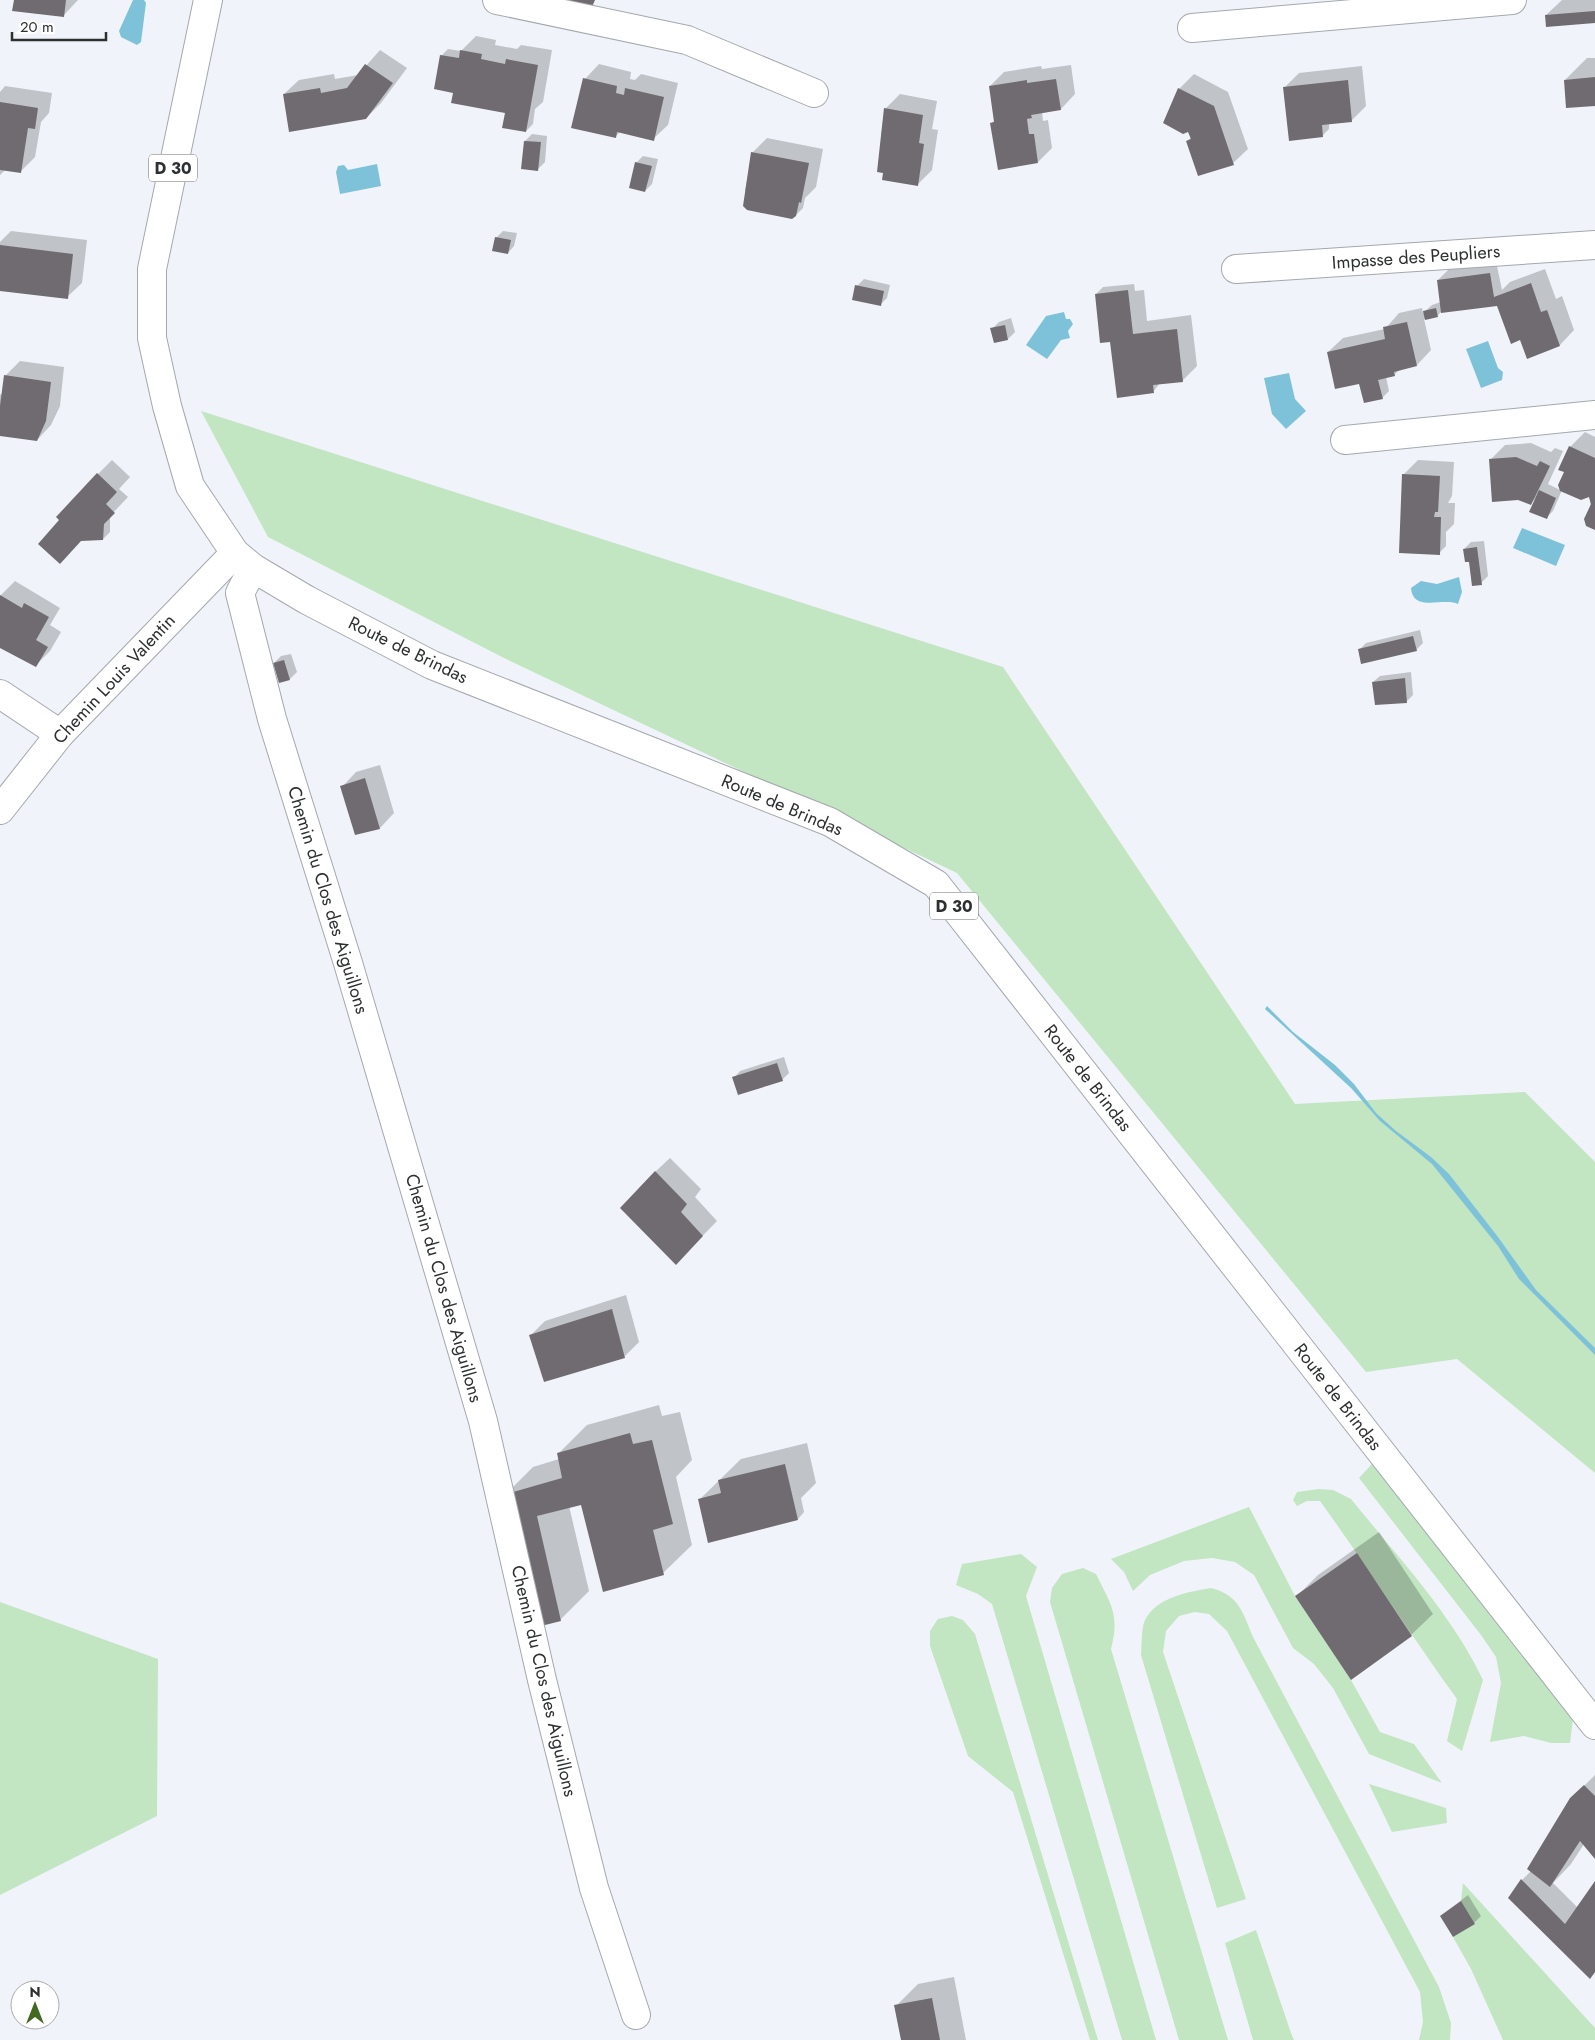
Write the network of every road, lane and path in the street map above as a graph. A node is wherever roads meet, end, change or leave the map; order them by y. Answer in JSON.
{"nodes":[{"id":1,"x":208,"y":0,"type":"edge"},
{"id":2,"x":498,"y":0,"type":"edge"},
{"id":3,"x":1512,"y":0,"type":"edge"},
{"id":4,"x":1192,"y":28,"type":"dead end"},
{"id":5,"x":814,"y":92,"type":"dead end"},
{"id":6,"x":1595,"y":245,"type":"edge"},
{"id":7,"x":1236,"y":269,"type":"dead end"},
{"id":8,"x":1595,"y":415,"type":"edge"},
{"id":9,"x":1345,"y":440,"type":"dead end"},
{"id":10,"x":244,"y":560,"type":"junction"},
{"id":11,"x":0,"y":694,"type":"edge"},
{"id":12,"x":60,"y":734,"type":"junction"},
{"id":13,"x":0,"y":810,"type":"edge"},
{"id":14,"x":1595,"y":1725,"type":"edge"},
{"id":15,"x":636,"y":2016,"type":"dead end"}],
"edges":[{"from":1,"to":10,"type":"street","name":"Route de Brindas","number":"D 30"},
{"from":2,"to":5,"type":"street"},
{"from":3,"to":4,"type":"street"},
{"from":6,"to":7,"type":"street","name":"Impasse des Peupliers"},
{"from":8,"to":9,"type":"street"},
{"from":10,"to":12,"type":"street","name":"Chemin Louis Valentin"},
{"from":10,"to":14,"type":"street","name":"Route de Brindas","number":"D 30"},
{"from":10,"to":15,"type":"street","name":"Chemin du Clos des Aiguillons"},
{"from":11,"to":12,"type":"street"},
{"from":12,"to":13,"type":"street","name":"Chemin Louis Valentin"}]}
